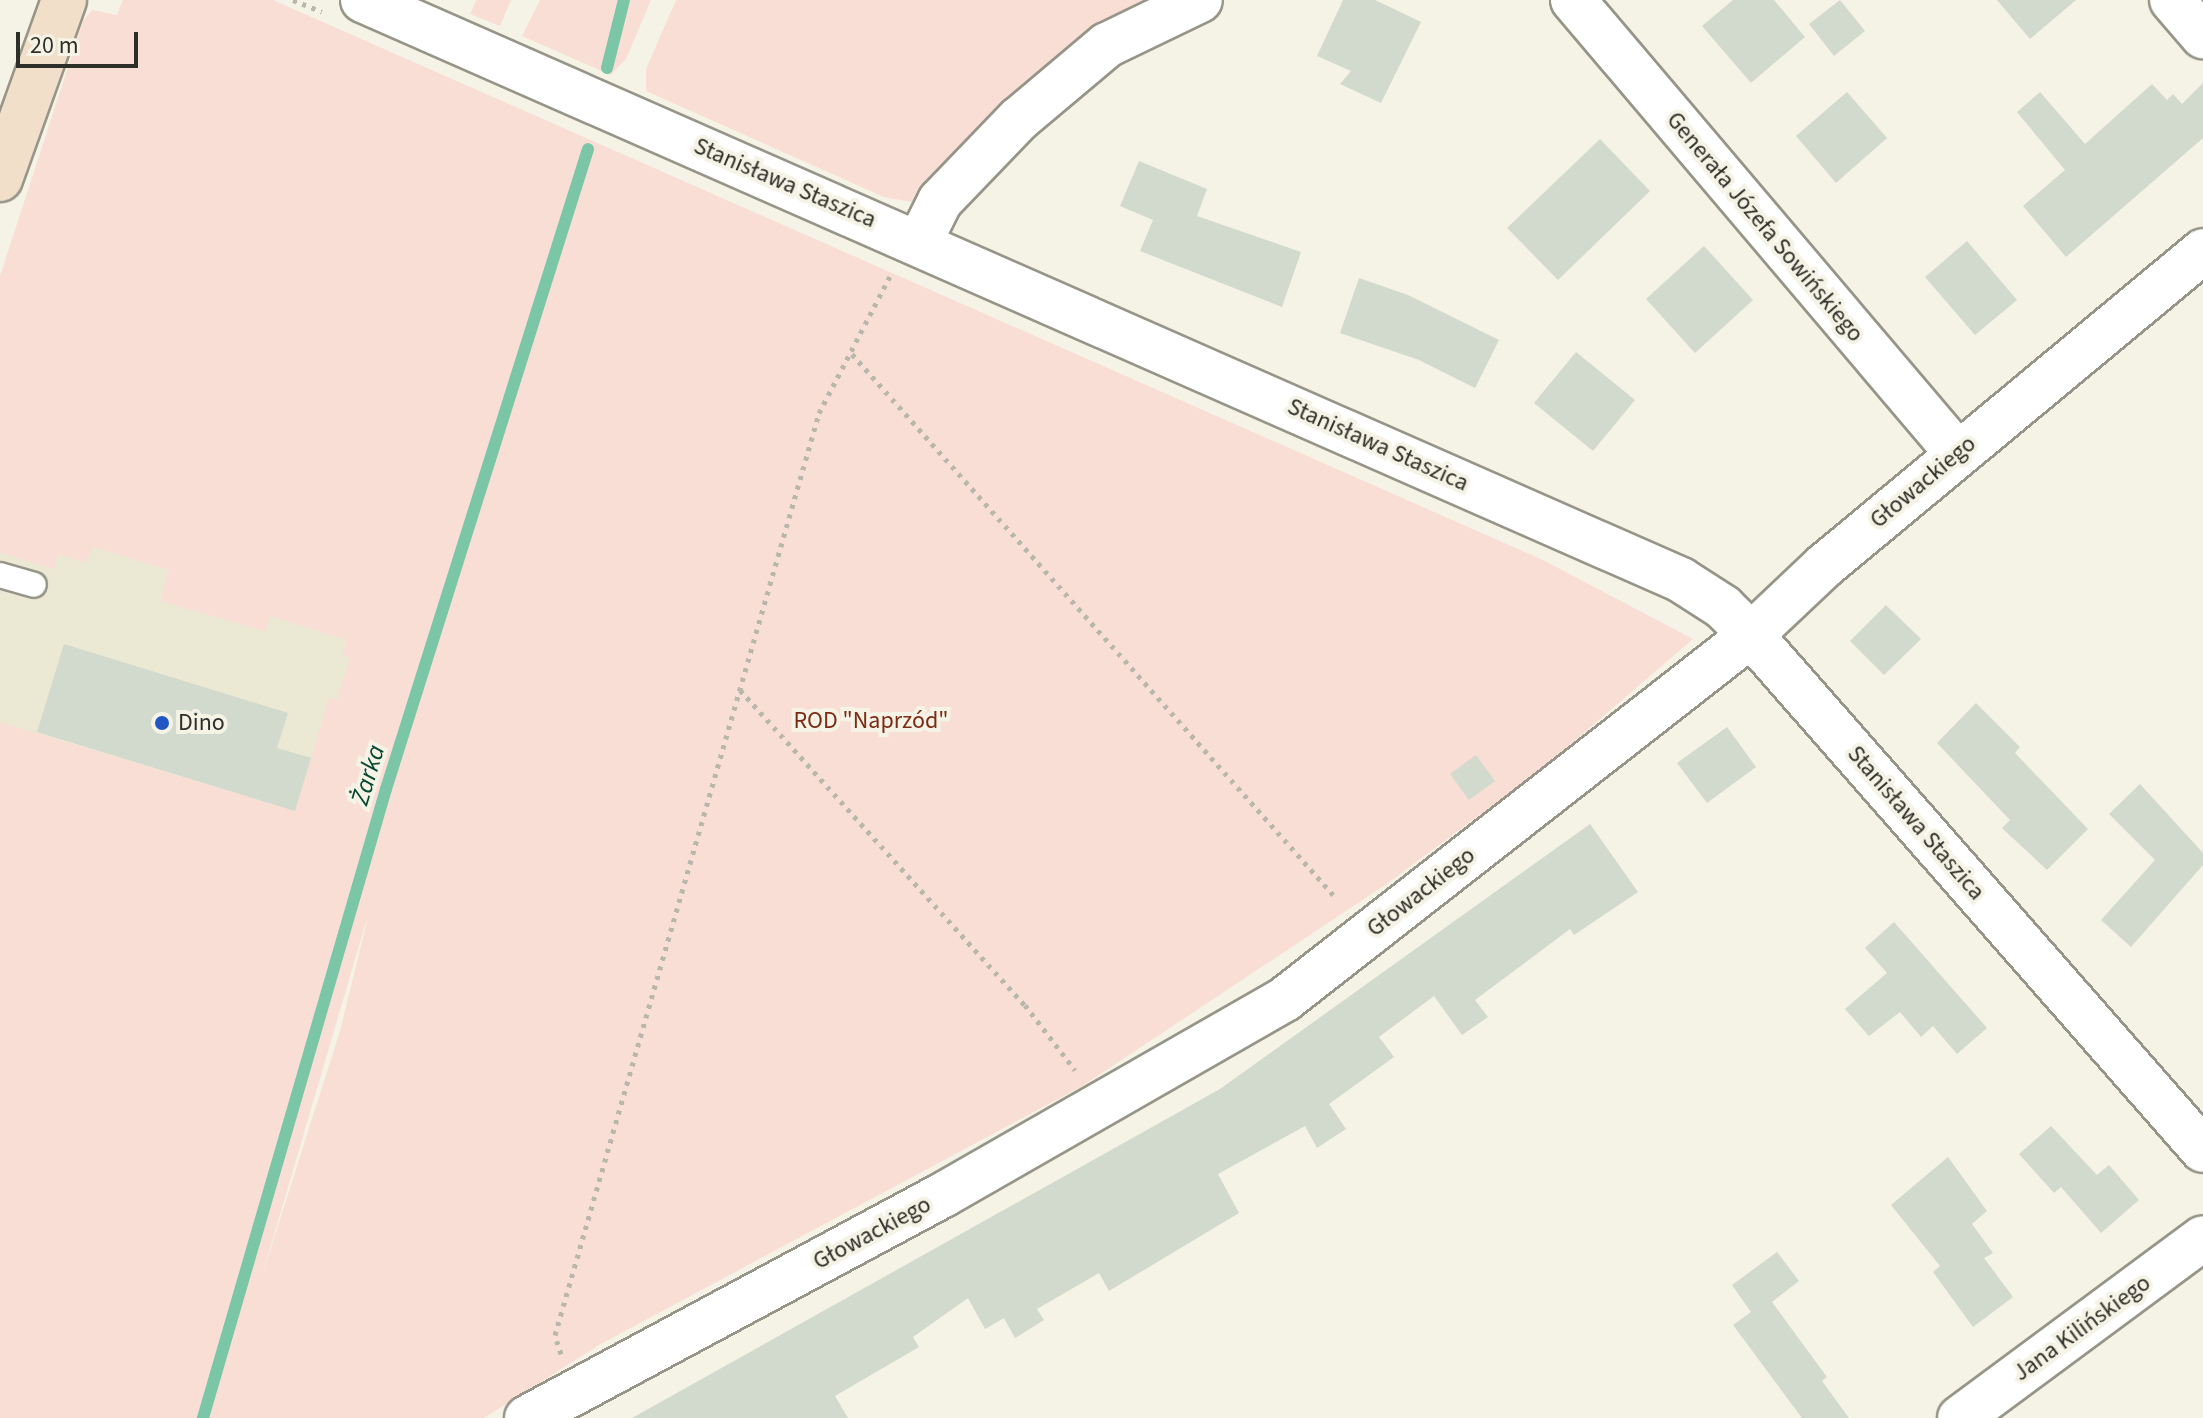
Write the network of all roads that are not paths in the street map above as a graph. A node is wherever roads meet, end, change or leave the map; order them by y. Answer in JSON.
{"nodes":[{"id":1,"x":64,"y":0,"type":"edge"},
{"id":2,"x":363,"y":0,"type":"edge"},
{"id":3,"x":1200,"y":0,"type":"edge"},
{"id":4,"x":1573,"y":0,"type":"edge"},
{"id":5,"x":2172,"y":0,"type":"edge"},
{"id":6,"x":2203,"y":36,"type":"edge"},
{"id":7,"x":0,"y":179,"type":"edge"},
{"id":8,"x":2203,"y":251,"type":"edge"},
{"id":9,"x":908,"y":252,"type":"junction"},
{"id":10,"x":1957,"y":453,"type":"junction"},
{"id":11,"x":0,"y":575,"type":"edge"},
{"id":12,"x":34,"y":585,"type":"dead end"},
{"id":13,"x":1751,"y":635,"type":"junction"},
{"id":14,"x":2203,"y":1150,"type":"edge"},
{"id":15,"x":2203,"y":1238,"type":"edge"},
{"id":16,"x":553,"y":1409,"type":"edge"},
{"id":17,"x":1960,"y":1418,"type":"edge"}],
"edges":[{"from":1,"to":7,"type":"street"},
{"from":2,"to":9,"type":"street","name":"Stanisława Staszica"},
{"from":3,"to":9,"type":"street"},
{"from":4,"to":10,"type":"street","name":"Generała Józefa Sowińskiego"},
{"from":5,"to":6,"type":"street"},
{"from":8,"to":10,"type":"street","name":"Głowackiego"},
{"from":9,"to":13,"type":"street","name":"Stanisława Staszica"},
{"from":10,"to":13,"type":"street","name":"Głowackiego"},
{"from":11,"to":12,"type":"lane"},
{"from":13,"to":14,"type":"street","name":"Stanisława Staszica"},
{"from":13,"to":16,"type":"street","name":"Głowackiego"},
{"from":15,"to":17,"type":"street","name":"Jana Kilińskiego"}]}
